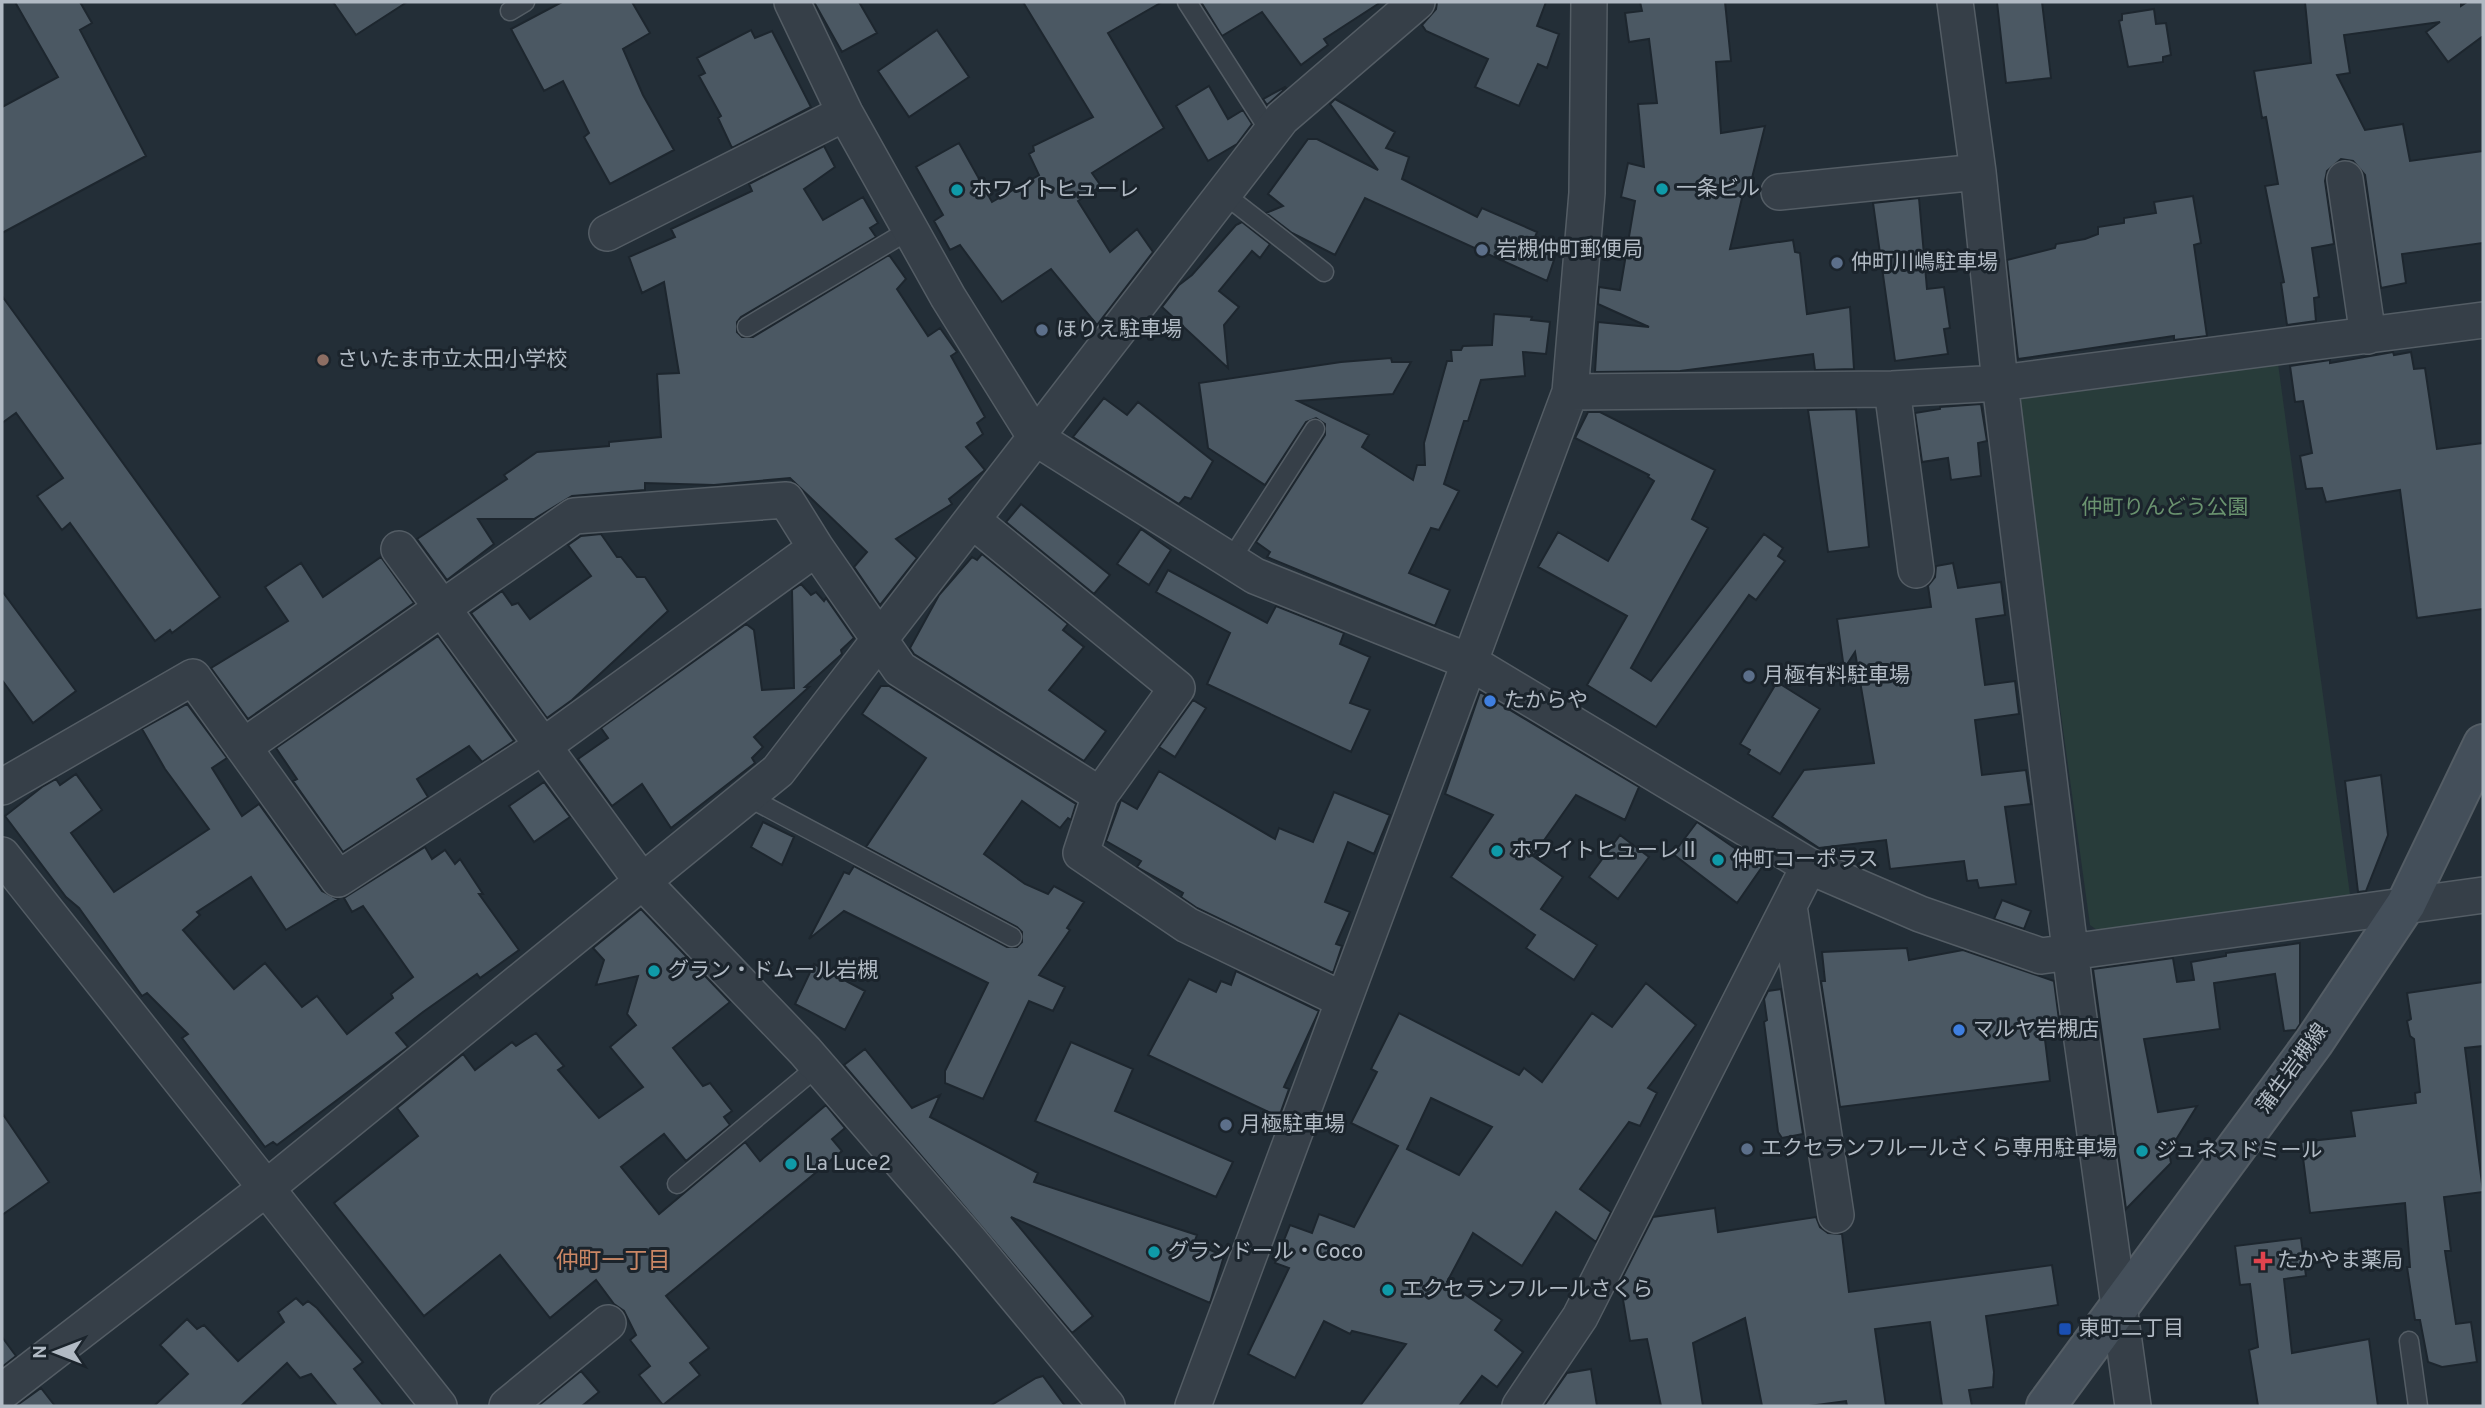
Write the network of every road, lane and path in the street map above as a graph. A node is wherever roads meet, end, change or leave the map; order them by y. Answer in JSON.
{"nodes":[{"id":1,"x":792,"y":2,"type":"edge"},
{"id":2,"x":1187,"y":2,"type":"edge"},
{"id":3,"x":1417,"y":2,"type":"edge"},
{"id":4,"x":1589,"y":2,"type":"edge"},
{"id":5,"x":1955,"y":2,"type":"edge"},
{"id":6,"x":845,"y":113,"type":"junction"},
{"id":7,"x":1271,"y":133,"type":"junction"},
{"id":8,"x":1978,"y":172,"type":"junction"},
{"id":9,"x":2345,"y":179,"type":"dead end"},
{"id":10,"x":1779,"y":192,"type":"dead end"},
{"id":11,"x":1224,"y":194,"type":"junction"},
{"id":12,"x":911,"y":229,"type":"junction"},
{"id":13,"x":607,"y":233,"type":"dead end"},
{"id":14,"x":1324,"y":272,"type":"dead end"},
{"id":15,"x":2483,"y":320,"type":"edge"},
{"id":16,"x":747,"y":327,"type":"dead end"},
{"id":17,"x":2368,"y":336,"type":"junction"},
{"id":18,"x":2000,"y":383,"type":"junction"},
{"id":19,"x":1892,"y":389,"type":"junction"},
{"id":20,"x":1570,"y":392,"type":"junction"},
{"id":21,"x":1315,"y":429,"type":"dead end"},
{"id":22,"x":1036,"y":438,"type":"junction"},
{"id":23,"x":972,"y":520,"type":"junction"},
{"id":24,"x":816,"y":548,"type":"junction"},
{"id":25,"x":399,"y":550,"type":"dead end"},
{"id":26,"x":1230,"y":561,"type":"junction"},
{"id":27,"x":1916,"y":570,"type":"dead end"},
{"id":28,"x":443,"y":609,"type":"junction"},
{"id":29,"x":881,"y":639,"type":"junction"},
{"id":30,"x":1468,"y":661,"type":"junction"},
{"id":31,"x":2483,"y":744,"type":"edge"},
{"id":32,"x":543,"y":746,"type":"junction"},
{"id":33,"x":243,"y":747,"type":"junction"},
{"id":34,"x":2,"y":787,"type":"edge"},
{"id":35,"x":1100,"y":795,"type":"junction"},
{"id":36,"x":746,"y":796,"type":"junction"},
{"id":37,"x":2,"y":855,"type":"edge"},
{"id":38,"x":1809,"y":866,"type":"junction"},
{"id":39,"x":641,"y":880,"type":"junction"},
{"id":40,"x":2483,"y":895,"type":"edge"},
{"id":41,"x":2406,"y":904,"type":"junction"},
{"id":42,"x":1789,"y":906,"type":"junction"},
{"id":43,"x":1012,"y":937,"type":"dead end"},
{"id":44,"x":2072,"y":953,"type":"junction"},
{"id":45,"x":1343,"y":1000,"type":"junction"},
{"id":46,"x":818,"y":1066,"type":"junction"},
{"id":47,"x":677,"y":1184,"type":"dead end"},
{"id":48,"x":265,"y":1189,"type":"junction"},
{"id":49,"x":1836,"y":1215,"type":"dead end"},
{"id":50,"x":2118,"y":1308,"type":"junction"},
{"id":51,"x":608,"y":1323,"type":"dead end"},
{"id":52,"x":2409,"y":1341,"type":"dead end"},
{"id":53,"x":2,"y":1392,"type":"edge"},
{"id":54,"x":439,"y":1406,"type":"edge"},
{"id":55,"x":507,"y":1406,"type":"edge"},
{"id":56,"x":1107,"y":1406,"type":"edge"},
{"id":57,"x":1193,"y":1406,"type":"edge"},
{"id":58,"x":1520,"y":1406,"type":"edge"},
{"id":59,"x":2046,"y":1406,"type":"edge"},
{"id":60,"x":2133,"y":1406,"type":"edge"},
{"id":61,"x":2418,"y":1406,"type":"edge"}],
"edges":[{"from":1,"to":6,"type":"street"},
{"from":2,"to":7,"type":"lane"},
{"from":3,"to":7,"type":"street"},
{"from":4,"to":20,"type":"street"},
{"from":5,"to":8,"type":"street"},
{"from":6,"to":12,"type":"street"},
{"from":6,"to":13,"type":"street"},
{"from":7,"to":11,"type":"street"},
{"from":8,"to":10,"type":"street"},
{"from":8,"to":18,"type":"street"},
{"from":9,"to":17,"type":"street"},
{"from":11,"to":14,"type":"lane"},
{"from":11,"to":22,"type":"street"},
{"from":12,"to":16,"type":"lane"},
{"from":12,"to":22,"type":"street"},
{"from":15,"to":17,"type":"street"},
{"from":17,"to":18,"type":"street"},
{"from":18,"to":19,"type":"street"},
{"from":18,"to":44,"type":"street"},
{"from":19,"to":20,"type":"street"},
{"from":19,"to":27,"type":"street"},
{"from":20,"to":30,"type":"street"},
{"from":21,"to":26,"type":"lane"},
{"from":22,"to":23,"type":"street"},
{"from":22,"to":26,"type":"street"},
{"from":23,"to":29,"type":"street"},
{"from":23,"to":35,"type":"street"},
{"from":24,"to":28,"type":"street"},
{"from":24,"to":29,"type":"street"},
{"from":24,"to":32,"type":"street"},
{"from":25,"to":28,"type":"street"},
{"from":26,"to":30,"type":"street"},
{"from":28,"to":32,"type":"street"},
{"from":28,"to":33,"type":"street"},
{"from":29,"to":35,"type":"street"},
{"from":29,"to":36,"type":"street"},
{"from":30,"to":38,"type":"street"},
{"from":30,"to":45,"type":"street"},
{"from":31,"to":41,"type":"main road","name":"蒲生岩槻線"},
{"from":32,"to":33,"type":"street"},
{"from":32,"to":39,"type":"street"},
{"from":33,"to":34,"type":"street"},
{"from":35,"to":45,"type":"street"},
{"from":36,"to":39,"type":"street"},
{"from":36,"to":43,"type":"lane"},
{"from":37,"to":48,"type":"street"},
{"from":38,"to":42,"type":"street"},
{"from":38,"to":44,"type":"street"},
{"from":39,"to":46,"type":"street"},
{"from":39,"to":48,"type":"street"},
{"from":40,"to":41,"type":"street"},
{"from":41,"to":44,"type":"street"},
{"from":41,"to":50,"type":"main road","name":"蒲生岩槻線"},
{"from":42,"to":49,"type":"street"},
{"from":42,"to":58,"type":"street"},
{"from":44,"to":50,"type":"street"},
{"from":45,"to":57,"type":"street"},
{"from":46,"to":47,"type":"lane"},
{"from":46,"to":56,"type":"street"},
{"from":48,"to":53,"type":"street"},
{"from":48,"to":54,"type":"street"},
{"from":50,"to":59,"type":"main road","name":"蒲生岩槻線"},
{"from":50,"to":60,"type":"street"},
{"from":51,"to":55,"type":"street"},
{"from":52,"to":61,"type":"lane"}]}
